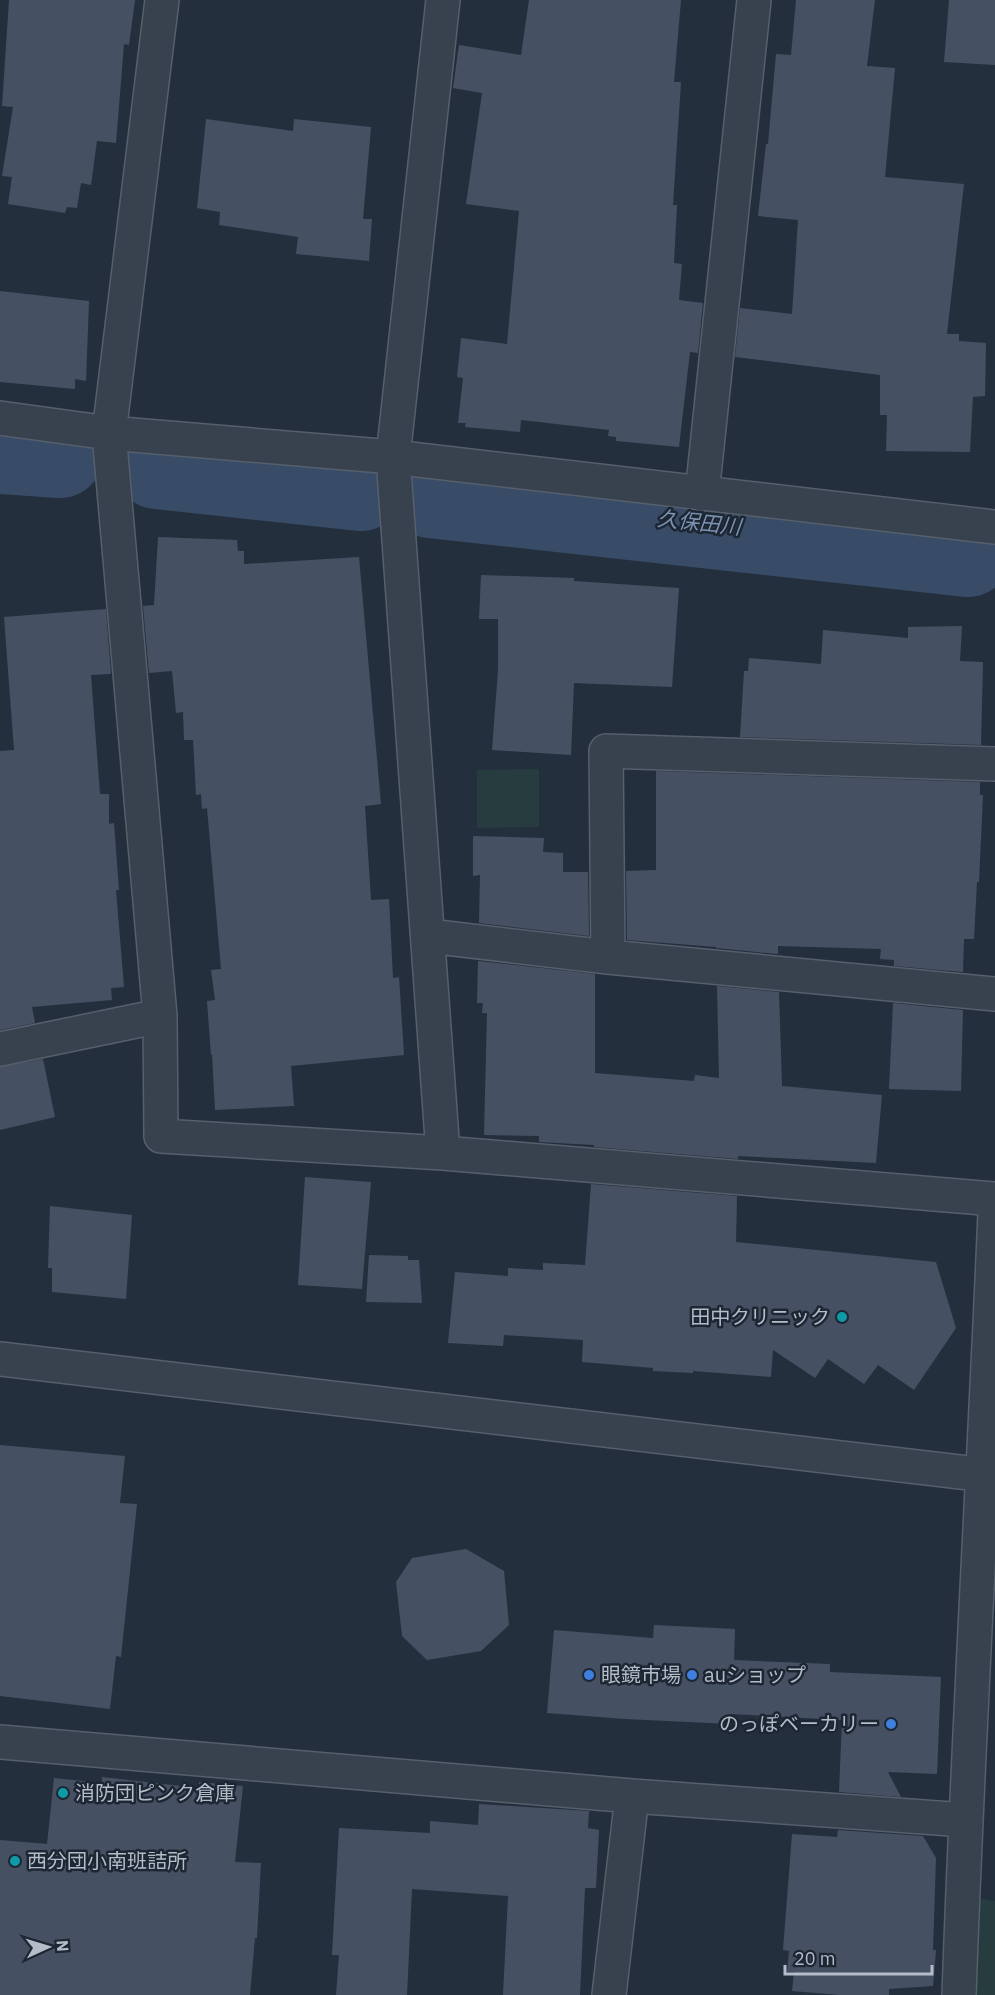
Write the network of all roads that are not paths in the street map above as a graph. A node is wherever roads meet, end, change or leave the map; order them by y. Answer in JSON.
{"nodes":[{"id":1,"x":162,"y":0,"type":"edge"},
{"id":2,"x":443,"y":0,"type":"edge"},
{"id":3,"x":754,"y":0,"type":"edge"},
{"id":4,"x":0,"y":418,"type":"edge"},
{"id":5,"x":109,"y":433,"type":"junction"},
{"id":6,"x":393,"y":458,"type":"junction"},
{"id":7,"x":702,"y":494,"type":"junction"},
{"id":8,"x":995,"y":527,"type":"edge"},
{"id":9,"x":995,"y":764,"type":"edge"},
{"id":10,"x":429,"y":936,"type":"junction"},
{"id":11,"x":608,"y":957,"type":"junction"},
{"id":12,"x":995,"y":994,"type":"edge"},
{"id":13,"x":159,"y":1016,"type":"junction"},
{"id":14,"x":0,"y":1049,"type":"edge"},
{"id":15,"x":443,"y":1153,"type":"junction"},
{"id":16,"x":995,"y":1199,"type":"edge"},
{"id":17,"x":995,"y":1212,"type":"edge"},
{"id":18,"x":0,"y":1359,"type":"edge"},
{"id":19,"x":989,"y":1476,"type":"edge"},
{"id":20,"x":0,"y":1742,"type":"edge"},
{"id":21,"x":632,"y":1796,"type":"junction"},
{"id":22,"x":965,"y":1820,"type":"junction"},
{"id":23,"x":609,"y":1995,"type":"edge"},
{"id":24,"x":959,"y":1995,"type":"edge"}],
"edges":[{"from":1,"to":5,"type":"street"},
{"from":2,"to":6,"type":"street"},
{"from":3,"to":7,"type":"street"},
{"from":4,"to":5,"type":"street"},
{"from":5,"to":6,"type":"street"},
{"from":5,"to":13,"type":"street"},
{"from":6,"to":7,"type":"street"},
{"from":6,"to":10,"type":"street"},
{"from":7,"to":8,"type":"street"},
{"from":9,"to":11,"type":"street"},
{"from":10,"to":11,"type":"street"},
{"from":10,"to":15,"type":"street"},
{"from":11,"to":12,"type":"street"},
{"from":13,"to":14,"type":"street"},
{"from":13,"to":15,"type":"street"},
{"from":15,"to":16,"type":"street"},
{"from":17,"to":19,"type":"street"},
{"from":18,"to":19,"type":"street"},
{"from":19,"to":22,"type":"street"},
{"from":20,"to":21,"type":"street"},
{"from":21,"to":22,"type":"street"},
{"from":21,"to":23,"type":"street"},
{"from":22,"to":24,"type":"street"}]}
